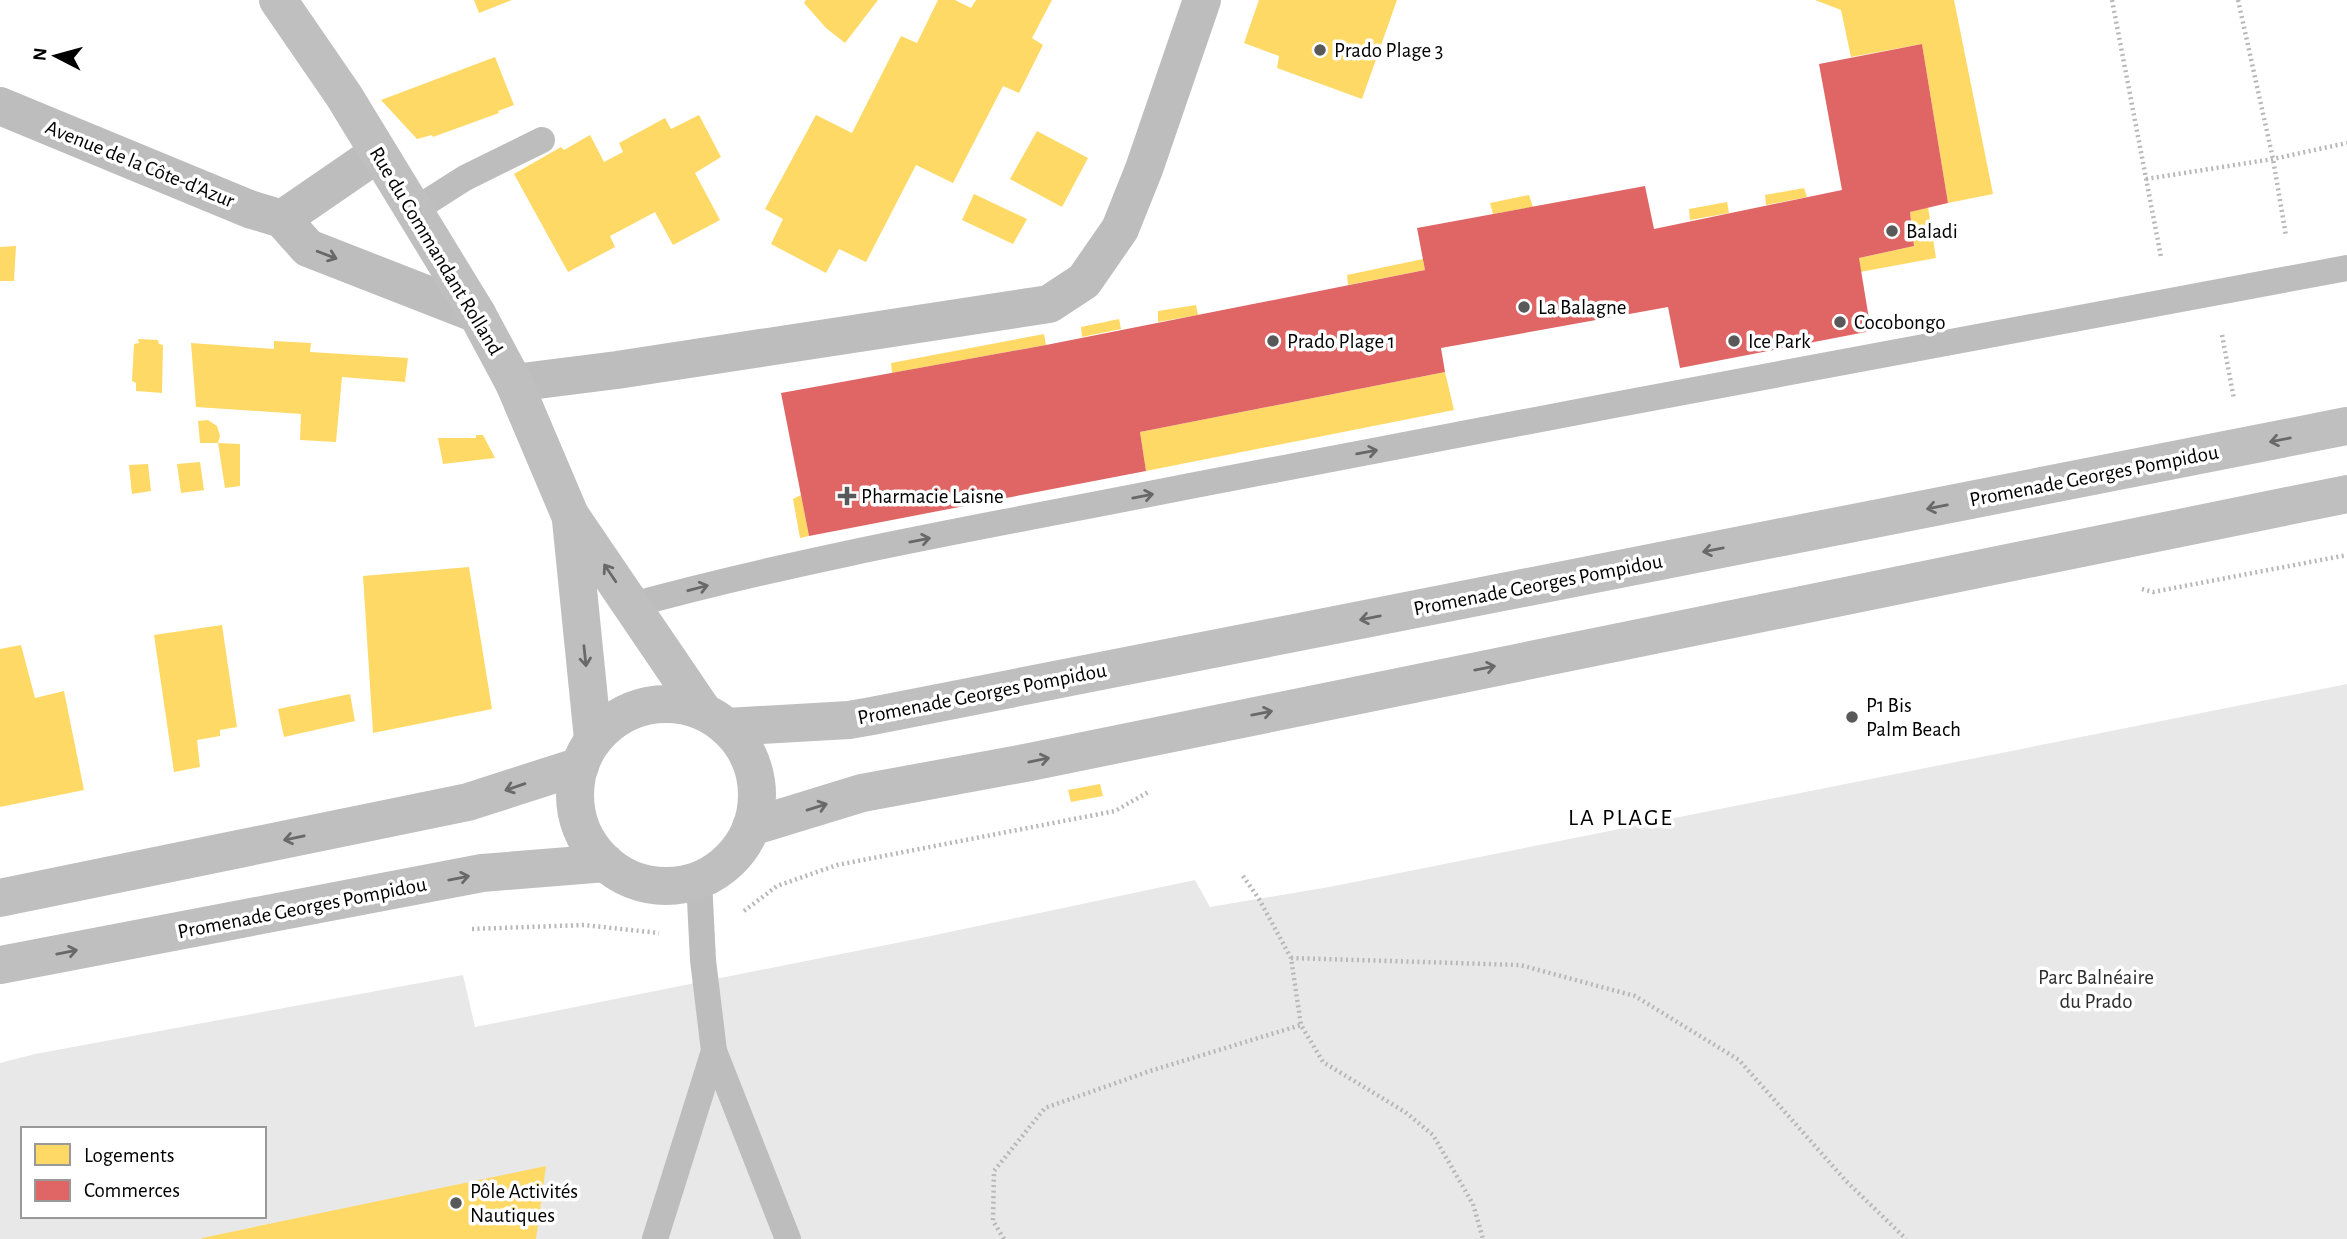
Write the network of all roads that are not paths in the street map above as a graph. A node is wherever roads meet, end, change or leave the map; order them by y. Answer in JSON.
{"nodes":[{"id":1,"x":278,"y":0,"type":"edge"},
{"id":2,"x":1202,"y":0,"type":"edge"},
{"id":3,"x":0,"y":106,"type":"edge"},
{"id":4,"x":542,"y":139,"type":"dead end"},
{"id":5,"x":379,"y":153,"type":"junction"},
{"id":6,"x":414,"y":211,"type":"junction"},
{"id":7,"x":266,"y":214,"type":"junction"},
{"id":8,"x":2347,"y":268,"type":"edge"},
{"id":9,"x":477,"y":314,"type":"junction"},
{"id":10,"x":514,"y":383,"type":"junction"},
{"id":11,"x":2347,"y":426,"type":"edge"},
{"id":12,"x":2347,"y":494,"type":"edge"},
{"id":13,"x":570,"y":515,"type":"junction"},
{"id":14,"x":632,"y":606,"type":"junction"},
{"id":15,"x":715,"y":719,"type":"junction"},
{"id":16,"x":587,"y":752,"type":"junction"},
{"id":17,"x":751,"y":827,"type":"junction"},
{"id":18,"x":606,"y":863,"type":"junction"},
{"id":19,"x":699,"y":880,"type":"junction"},
{"id":20,"x":0,"y":898,"type":"edge"},
{"id":21,"x":0,"y":965,"type":"edge"},
{"id":22,"x":714,"y":1051,"type":"junction"},
{"id":23,"x":655,"y":1239,"type":"edge"},
{"id":24,"x":788,"y":1239,"type":"edge"}],
"edges":[{"from":1,"to":5,"type":"main road","name":"Rue du Commandant Rolland"},
{"from":2,"to":10,"type":"street"},
{"from":3,"to":7,"type":"street","name":"Avenue de la Côte-d'Azur"},
{"from":4,"to":6,"type":"lane"},
{"from":5,"to":6,"type":"main road","name":"Rue du Commandant Rolland"},
{"from":5,"to":7,"type":"street"},
{"from":6,"to":9,"type":"main road","name":"Rue du Commandant Rolland"},
{"from":7,"to":9,"type":"street","name":"Avenue de la Côte-d'Azur","one_way":true},
{"from":14,"to":8,"type":"lane","one_way":true},
{"from":9,"to":10,"type":"main road","name":"Rue du Commandant Rolland"},
{"from":10,"to":13,"type":"main road","name":"Rue du Commandant Rolland"},
{"from":11,"to":15,"type":"main road","name":"Promenade Georges Pompidou","one_way":true},
{"from":17,"to":12,"type":"main road","one_way":true},
{"from":14,"to":13,"type":"main road","name":"Rue du Commandant Rolland","one_way":true},
{"from":13,"to":16,"type":"main road","name":"Rue du Commandant Rolland","one_way":true},
{"from":14,"to":15,"type":"main road","name":"Rue du Commandant Rolland"},
{"from":15,"to":16,"type":"main road","name":"Promenade Georges Pompidou"},
{"from":15,"to":17,"type":"main road"},
{"from":16,"to":18,"type":"main road"},
{"from":16,"to":20,"type":"main road","name":"Promenade Georges Pompidou","one_way":true},
{"from":17,"to":19,"type":"main road"},
{"from":18,"to":19,"type":"main road"},
{"from":21,"to":18,"type":"main road","name":"Promenade Georges Pompidou","one_way":true},
{"from":19,"to":22,"type":"lane"},
{"from":22,"to":23,"type":"lane"},
{"from":22,"to":24,"type":"lane"}]}
